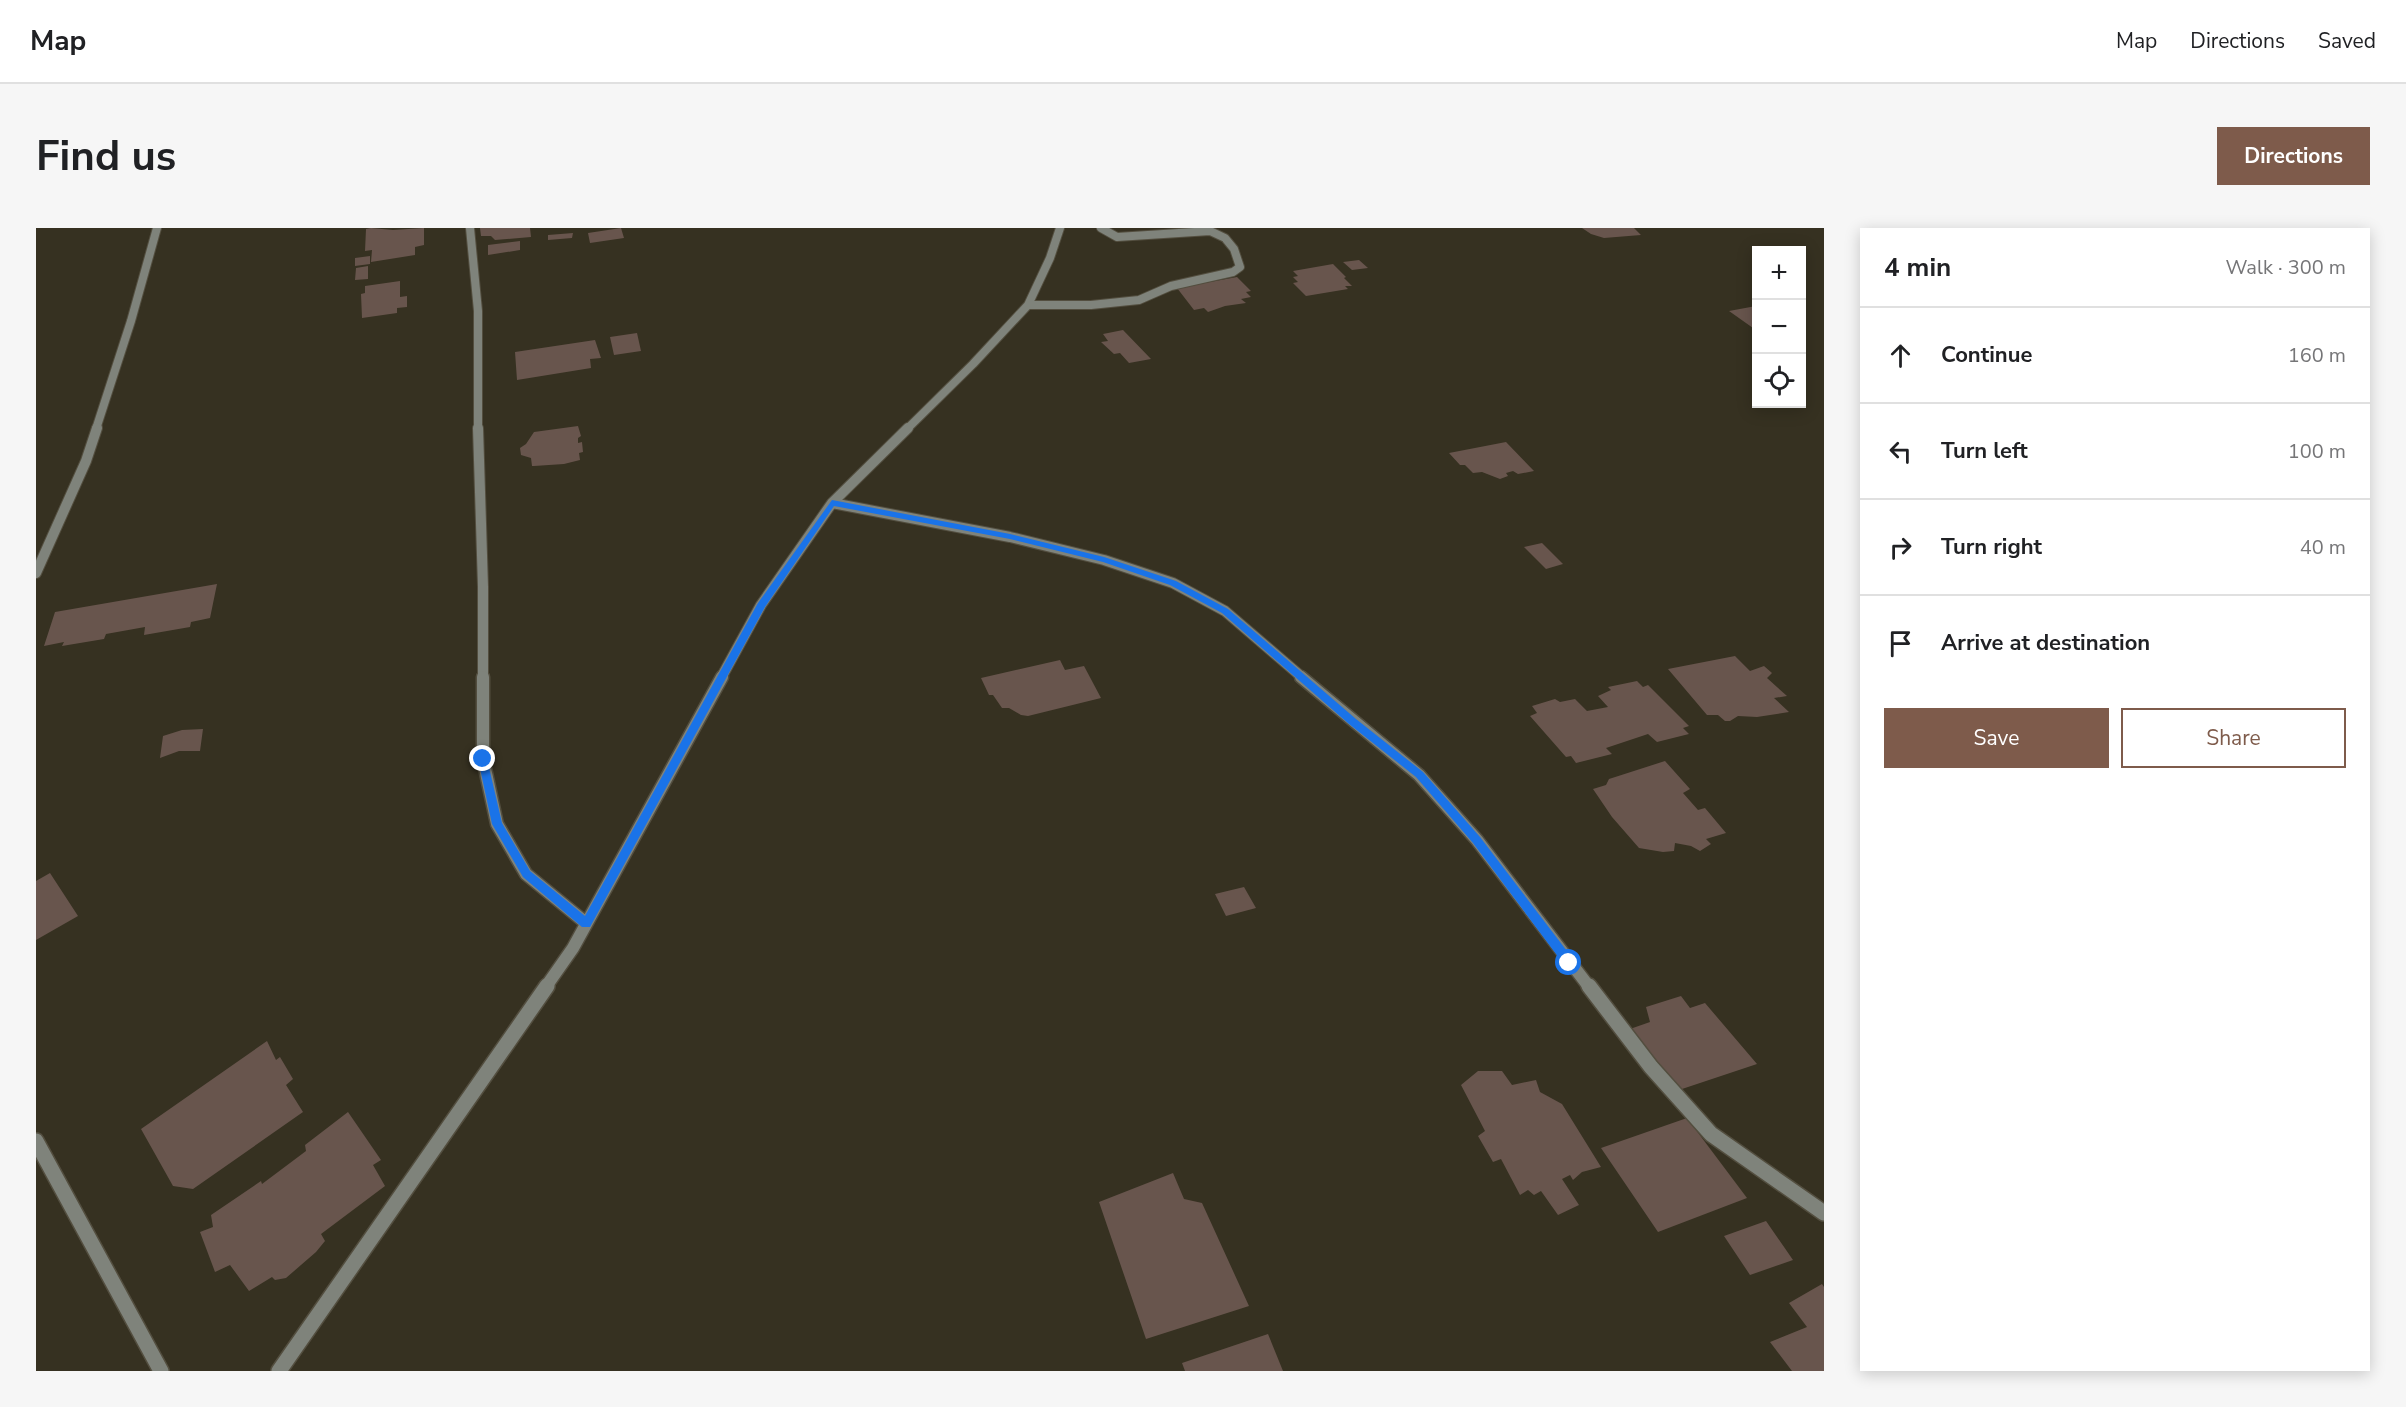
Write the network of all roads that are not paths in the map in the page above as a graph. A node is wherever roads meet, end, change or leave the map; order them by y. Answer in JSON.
{"nodes":[{"id":1,"x":157,"y":228,"type":"edge"},
{"id":2,"x":470,"y":228,"type":"edge"},
{"id":3,"x":1060,"y":228,"type":"edge"},
{"id":4,"x":1101,"y":228,"type":"edge"},
{"id":5,"x":1028,"y":305,"type":"junction"},
{"id":6,"x":832,"y":503,"type":"junction"},
{"id":7,"x":36,"y":573,"type":"edge"},
{"id":8,"x":586,"y":923,"type":"junction"},
{"id":9,"x":36,"y":1141,"type":"edge"},
{"id":10,"x":1824,"y":1213,"type":"edge"},
{"id":11,"x":161,"y":1371,"type":"edge"},
{"id":12,"x":279,"y":1371,"type":"edge"}],
"edges":[{"from":1,"to":7,"type":"street"},
{"from":2,"to":8,"type":"street"},
{"from":3,"to":5,"type":"street"},
{"from":4,"to":5,"type":"street"},
{"from":5,"to":6,"type":"street"},
{"from":6,"to":8,"type":"street"},
{"from":6,"to":10,"type":"street"},
{"from":8,"to":12,"type":"street"},
{"from":9,"to":11,"type":"street"}]}
